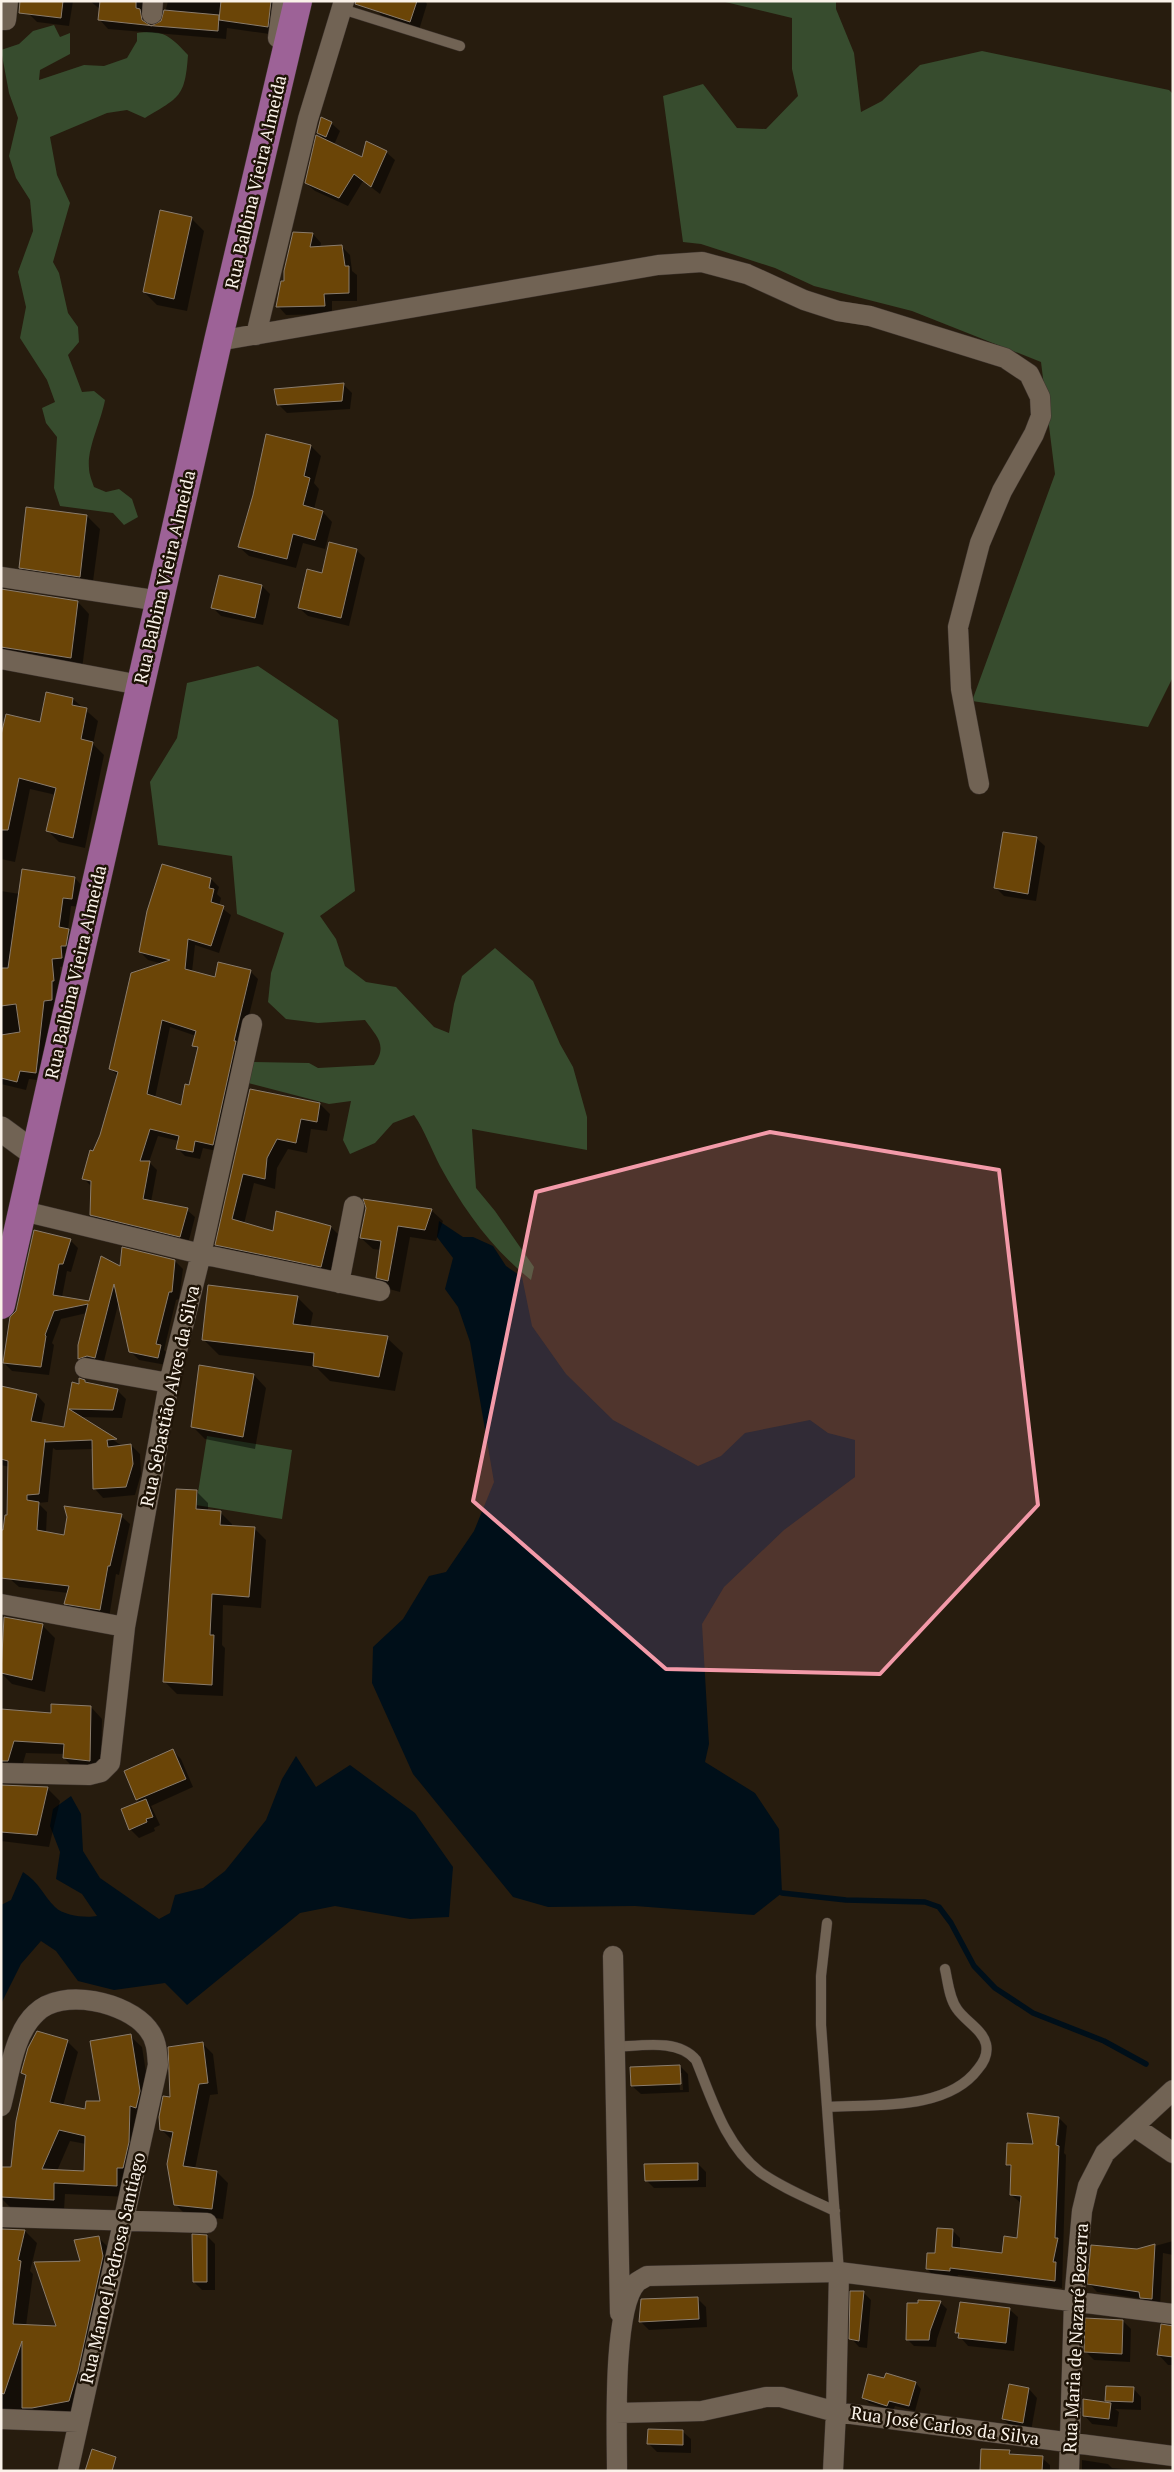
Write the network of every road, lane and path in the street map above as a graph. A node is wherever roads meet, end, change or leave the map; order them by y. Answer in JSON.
{"nodes":[{"id":1,"x":282,"y":1,"type":"edge"},
{"id":2,"x":298,"y":1,"type":"edge"},
{"id":3,"x":8,"y":2,"type":"edge"},
{"id":4,"x":343,"y":5,"type":"edge"},
{"id":5,"x":1,"y":20,"type":"edge"},
{"id":6,"x":460,"y":46,"type":"dead end"},
{"id":7,"x":280,"y":82,"type":"junction"},
{"id":8,"x":256,"y":335,"type":"junction"},
{"id":9,"x":218,"y":342,"type":"junction"},
{"id":10,"x":1,"y":577,"type":"edge"},
{"id":11,"x":160,"y":601,"type":"junction"},
{"id":12,"x":1,"y":659,"type":"edge"},
{"id":13,"x":140,"y":685,"type":"junction"},
{"id":14,"x":979,"y":784,"type":"dead end"},
{"id":15,"x":252,"y":1024,"type":"dead end"},
{"id":16,"x":1,"y":1129,"type":"edge"},
{"id":17,"x":35,"y":1154,"type":"junction"},
{"id":18,"x":354,"y":1206,"type":"dead end"},
{"id":19,"x":23,"y":1211,"type":"junction"},
{"id":20,"x":201,"y":1254,"type":"junction"},
{"id":21,"x":339,"y":1283,"type":"junction"},
{"id":22,"x":380,"y":1291,"type":"dead end"},
{"id":23,"x":1,"y":1305,"type":"edge"},
{"id":24,"x":85,"y":1368,"type":"dead end"},
{"id":25,"x":169,"y":1383,"type":"junction"},
{"id":26,"x":1,"y":1604,"type":"edge"},
{"id":27,"x":125,"y":1627,"type":"junction"},
{"id":28,"x":1,"y":1773,"type":"edge"},
{"id":29,"x":827,"y":1923,"type":"dead end"},
{"id":30,"x":613,"y":1956,"type":"dead end"},
{"id":31,"x":945,"y":1969,"type":"dead end"},
{"id":32,"x":614,"y":2047,"type":"junction"},
{"id":33,"x":1173,"y":2090,"type":"edge"},
{"id":34,"x":1,"y":2106,"type":"edge"},
{"id":35,"x":827,"y":2107,"type":"junction"},
{"id":36,"x":1135,"y":2128,"type":"junction"},
{"id":37,"x":1173,"y":2153,"type":"edge"},
{"id":38,"x":835,"y":2211,"type":"junction"},
{"id":39,"x":1,"y":2217,"type":"edge"},
{"id":40,"x":124,"y":2221,"type":"junction"},
{"id":41,"x":207,"y":2223,"type":"dead end"},
{"id":42,"x":839,"y":2272,"type":"junction"},
{"id":43,"x":1074,"y":2300,"type":"junction"},
{"id":44,"x":1173,"y":2314,"type":"edge"},
{"id":45,"x":620,"y":2340,"type":"junction"},
{"id":46,"x":836,"y":2412,"type":"junction"},
{"id":47,"x":617,"y":2413,"type":"junction"},
{"id":48,"x":1,"y":2419,"type":"edge"},
{"id":49,"x":78,"y":2422,"type":"junction"},
{"id":50,"x":1071,"y":2443,"type":"junction"},
{"id":51,"x":1173,"y":2456,"type":"edge"},
{"id":52,"x":68,"y":2471,"type":"edge"},
{"id":53,"x":617,"y":2471,"type":"edge"},
{"id":54,"x":833,"y":2471,"type":"edge"},
{"id":55,"x":1069,"y":2471,"type":"edge"}],
"edges":[{"from":1,"to":7,"type":"street"},
{"from":2,"to":7,"type":"main road","name":"Rua Balbina Vieira Almeida"},
{"from":3,"to":5,"type":"street"},
{"from":4,"to":6,"type":"lane"},
{"from":4,"to":8,"type":"street","name":"Rua Balbina Vieira Almeida"},
{"from":7,"to":9,"type":"main road","name":"Rua Balbina Vieira Almeida"},
{"from":8,"to":9,"type":"street"},
{"from":8,"to":14,"type":"street"},
{"from":9,"to":11,"type":"main road","name":"Rua Balbina Vieira Almeida"},
{"from":10,"to":11,"type":"street"},
{"from":11,"to":13,"type":"main road","name":"Rua Balbina Vieira Almeida"},
{"from":12,"to":13,"type":"street"},
{"from":13,"to":17,"type":"main road","name":"Rua Balbina Vieira Almeida"},
{"from":15,"to":20,"type":"street","name":"Rua Sebastião Alves da Silva"},
{"from":16,"to":17,"type":"street"},
{"from":17,"to":19,"type":"main road","name":"Rua Balbina Vieira Almeida"},
{"from":18,"to":21,"type":"street"},
{"from":19,"to":20,"type":"street"},
{"from":19,"to":23,"type":"main road","name":"Rua Balbina Vieira Almeida"},
{"from":20,"to":21,"type":"street"},
{"from":20,"to":25,"type":"street","name":"Rua Sebastião Alves da Silva"},
{"from":21,"to":22,"type":"street"},
{"from":24,"to":25,"type":"street"},
{"from":25,"to":27,"type":"street","name":"Rua Sebastião Alves da Silva"},
{"from":26,"to":27,"type":"street"},
{"from":27,"to":28,"type":"street","name":"Rua Sebastião Alves da Silva"},
{"from":29,"to":35,"type":"lane"},
{"from":30,"to":32,"type":"street"},
{"from":31,"to":35,"type":"lane"},
{"from":32,"to":38,"type":"lane"},
{"from":32,"to":45,"type":"street"},
{"from":33,"to":36,"type":"street","name":"Rua Maria de Nazaré Bezerra"},
{"from":34,"to":40,"type":"street","name":"Rua Manoel Pedrosa Santiago"},
{"from":35,"to":38,"type":"lane"},
{"from":36,"to":37,"type":"street"},
{"from":36,"to":43,"type":"street","name":"Rua Maria de Nazaré Bezerra"},
{"from":38,"to":42,"type":"lane"},
{"from":39,"to":40,"type":"street"},
{"from":40,"to":41,"type":"street"},
{"from":40,"to":49,"type":"street","name":"Rua Manoel Pedrosa Santiago"},
{"from":42,"to":43,"type":"street"},
{"from":42,"to":45,"type":"street"},
{"from":42,"to":46,"type":"street"},
{"from":43,"to":44,"type":"street"},
{"from":43,"to":50,"type":"street","name":"Rua Maria de Nazaré Bezerra"},
{"from":45,"to":47,"type":"street"},
{"from":46,"to":47,"type":"street","name":"Rua José Carlos da Silva"},
{"from":46,"to":50,"type":"street","name":"Rua José Carlos da Silva"},
{"from":46,"to":54,"type":"street"},
{"from":47,"to":53,"type":"street"},
{"from":48,"to":49,"type":"street"},
{"from":49,"to":52,"type":"street","name":"Rua Manoel Pedrosa Santiago"},
{"from":50,"to":51,"type":"street","name":"Rua José Carlos da Silva"},
{"from":50,"to":55,"type":"street","name":"Rua Maria de Nazaré Bezerra"}]}
